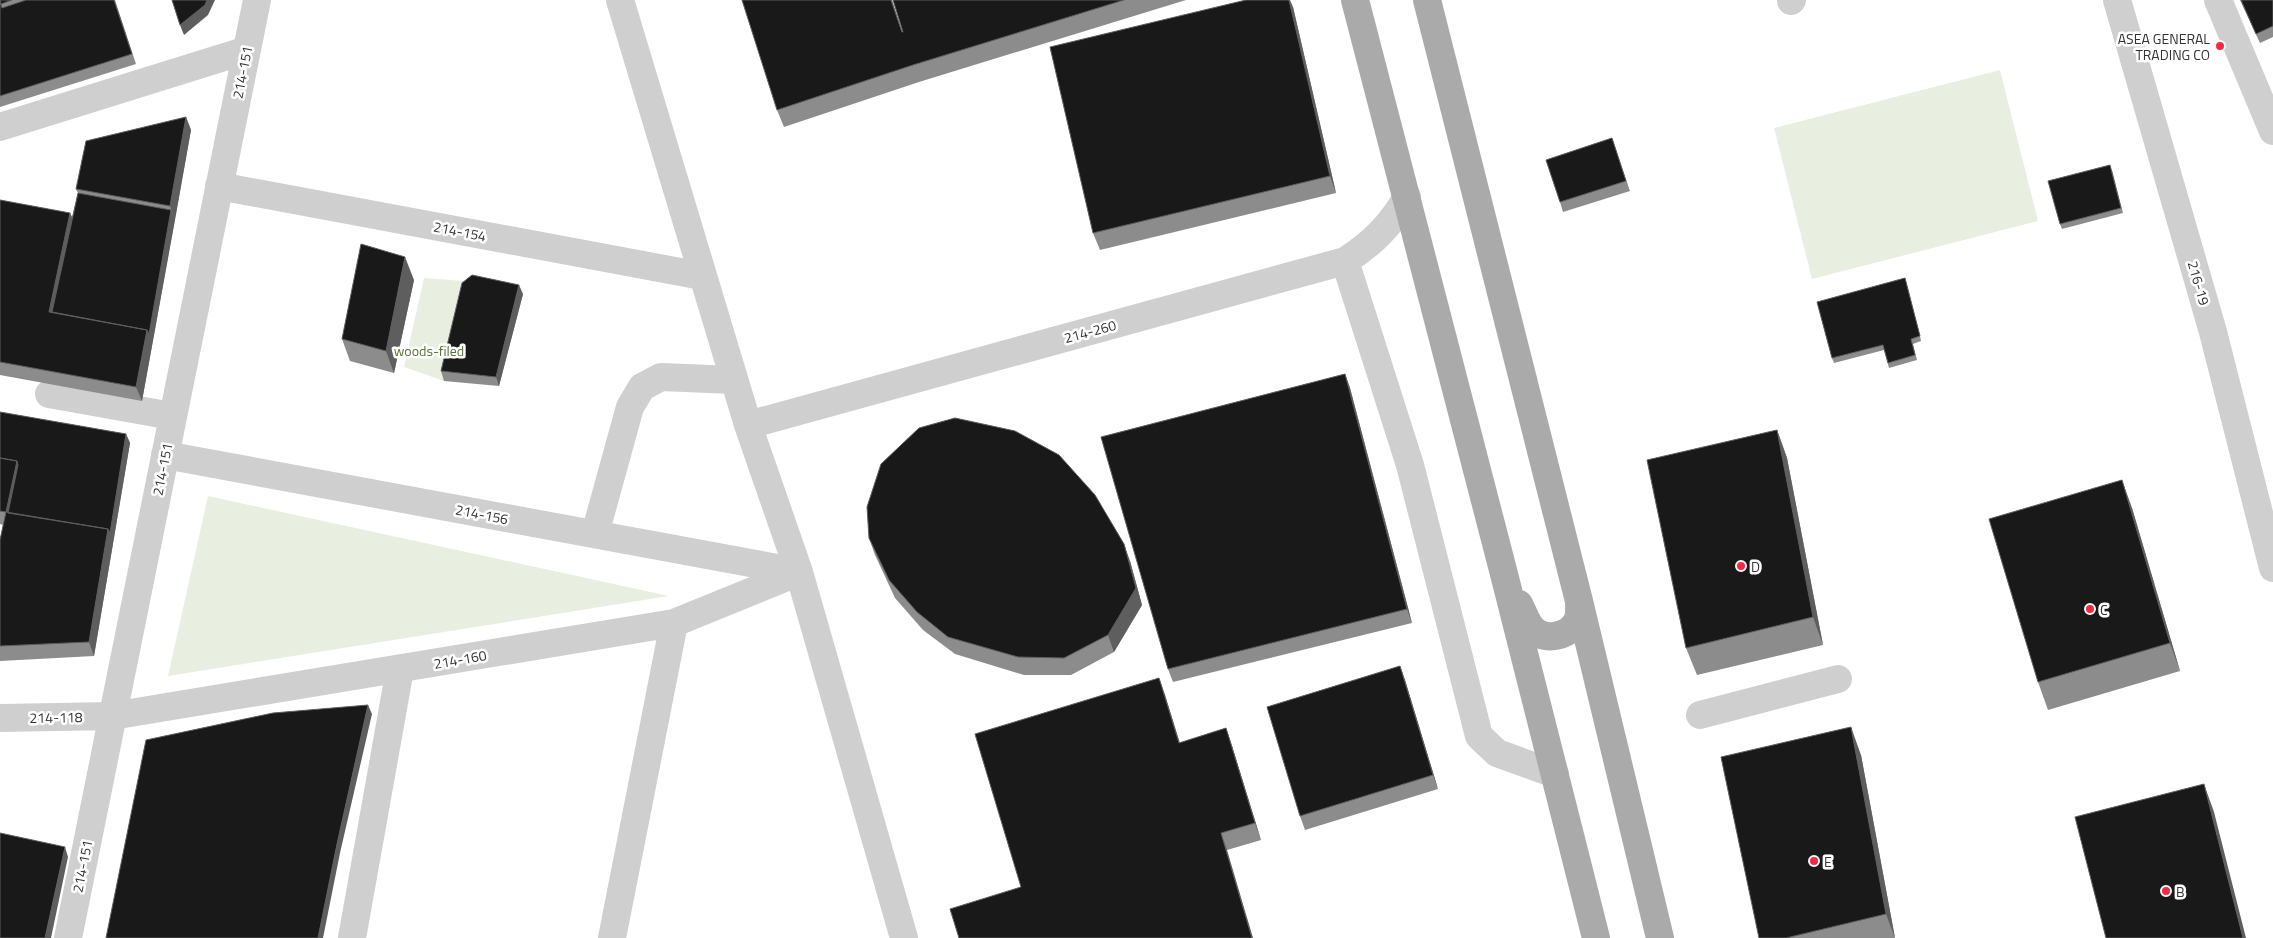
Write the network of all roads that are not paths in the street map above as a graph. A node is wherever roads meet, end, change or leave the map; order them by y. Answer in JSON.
{"nodes":[{"id":1,"x":257,"y":0,"type":"edge"},
{"id":2,"x":620,"y":0,"type":"edge"},
{"id":3,"x":1355,"y":0,"type":"edge"},
{"id":4,"x":1428,"y":0,"type":"edge"},
{"id":5,"x":2117,"y":0,"type":"edge"},
{"id":6,"x":2218,"y":0,"type":"edge"},
{"id":7,"x":246,"y":50,"type":"junction"},
{"id":8,"x":0,"y":127,"type":"edge"},
{"id":9,"x":2273,"y":131,"type":"edge"},
{"id":10,"x":219,"y":186,"type":"junction"},
{"id":11,"x":1407,"y":198,"type":"junction"},
{"id":12,"x":1345,"y":261,"type":"junction"},
{"id":13,"x":702,"y":276,"type":"junction"},
{"id":14,"x":734,"y":380,"type":"junction"},
{"id":15,"x":49,"y":394,"type":"edge"},
{"id":16,"x":172,"y":416,"type":"junction"},
{"id":17,"x":748,"y":425,"type":"junction"},
{"id":18,"x":165,"y":455,"type":"junction"},
{"id":19,"x":595,"y":534,"type":"junction"},
{"id":20,"x":2273,"y":568,"type":"edge"},
{"id":21,"x":799,"y":572,"type":"junction"},
{"id":22,"x":1504,"y":574,"type":"junction"},
{"id":23,"x":1579,"y":601,"type":"junction"},
{"id":24,"x":674,"y":623,"type":"junction"},
{"id":25,"x":400,"y":669,"type":"junction"},
{"id":26,"x":1838,"y":679,"type":"dead end"},
{"id":27,"x":1700,"y":715,"type":"dead end"},
{"id":28,"x":112,"y":716,"type":"junction"},
{"id":29,"x":0,"y":718,"type":"edge"},
{"id":30,"x":1555,"y":774,"type":"junction"},
{"id":31,"x":903,"y":937,"type":"edge"},
{"id":32,"x":68,"y":938,"type":"edge"},
{"id":33,"x":352,"y":938,"type":"edge"},
{"id":34,"x":612,"y":938,"type":"edge"},
{"id":35,"x":1596,"y":938,"type":"edge"},
{"id":36,"x":1660,"y":938,"type":"edge"}],
"edges":[{"from":1,"to":7,"type":"street","name":"214-151"},
{"from":2,"to":13,"type":"street"},
{"from":3,"to":11,"type":"main road"},
{"from":4,"to":23,"type":"main road"},
{"from":5,"to":20,"type":"street","name":"216-19"},
{"from":6,"to":9,"type":"street"},
{"from":7,"to":8,"type":"street"},
{"from":7,"to":10,"type":"street","name":"214-151"},
{"from":10,"to":13,"type":"street","name":"214-154"},
{"from":10,"to":16,"type":"street","name":"214-151"},
{"from":11,"to":12,"type":"street","name":"214-260"},
{"from":11,"to":22,"type":"main road"},
{"from":12,"to":17,"type":"street","name":"214-260"},
{"from":12,"to":30,"type":"street"},
{"from":13,"to":14,"type":"street"},
{"from":14,"to":17,"type":"street"},
{"from":14,"to":19,"type":"street"},
{"from":15,"to":16,"type":"street"},
{"from":16,"to":18,"type":"street","name":"214-151"},
{"from":17,"to":21,"type":"street"},
{"from":18,"to":19,"type":"street","name":"214-156"},
{"from":18,"to":28,"type":"street","name":"214-151"},
{"from":19,"to":21,"type":"street","name":"214-156"},
{"from":21,"to":24,"type":"street","name":"214-160"},
{"from":21,"to":31,"type":"street"},
{"from":22,"to":23,"type":"main road"},
{"from":22,"to":30,"type":"main road"},
{"from":23,"to":36,"type":"main road"},
{"from":24,"to":25,"type":"street","name":"214-160"},
{"from":24,"to":34,"type":"street"},
{"from":25,"to":28,"type":"street","name":"214-160"},
{"from":25,"to":33,"type":"street"},
{"from":26,"to":27,"type":"street"},
{"from":28,"to":29,"type":"street","name":"214-118"},
{"from":28,"to":32,"type":"street","name":"214-151"},
{"from":30,"to":35,"type":"main road"}]}
